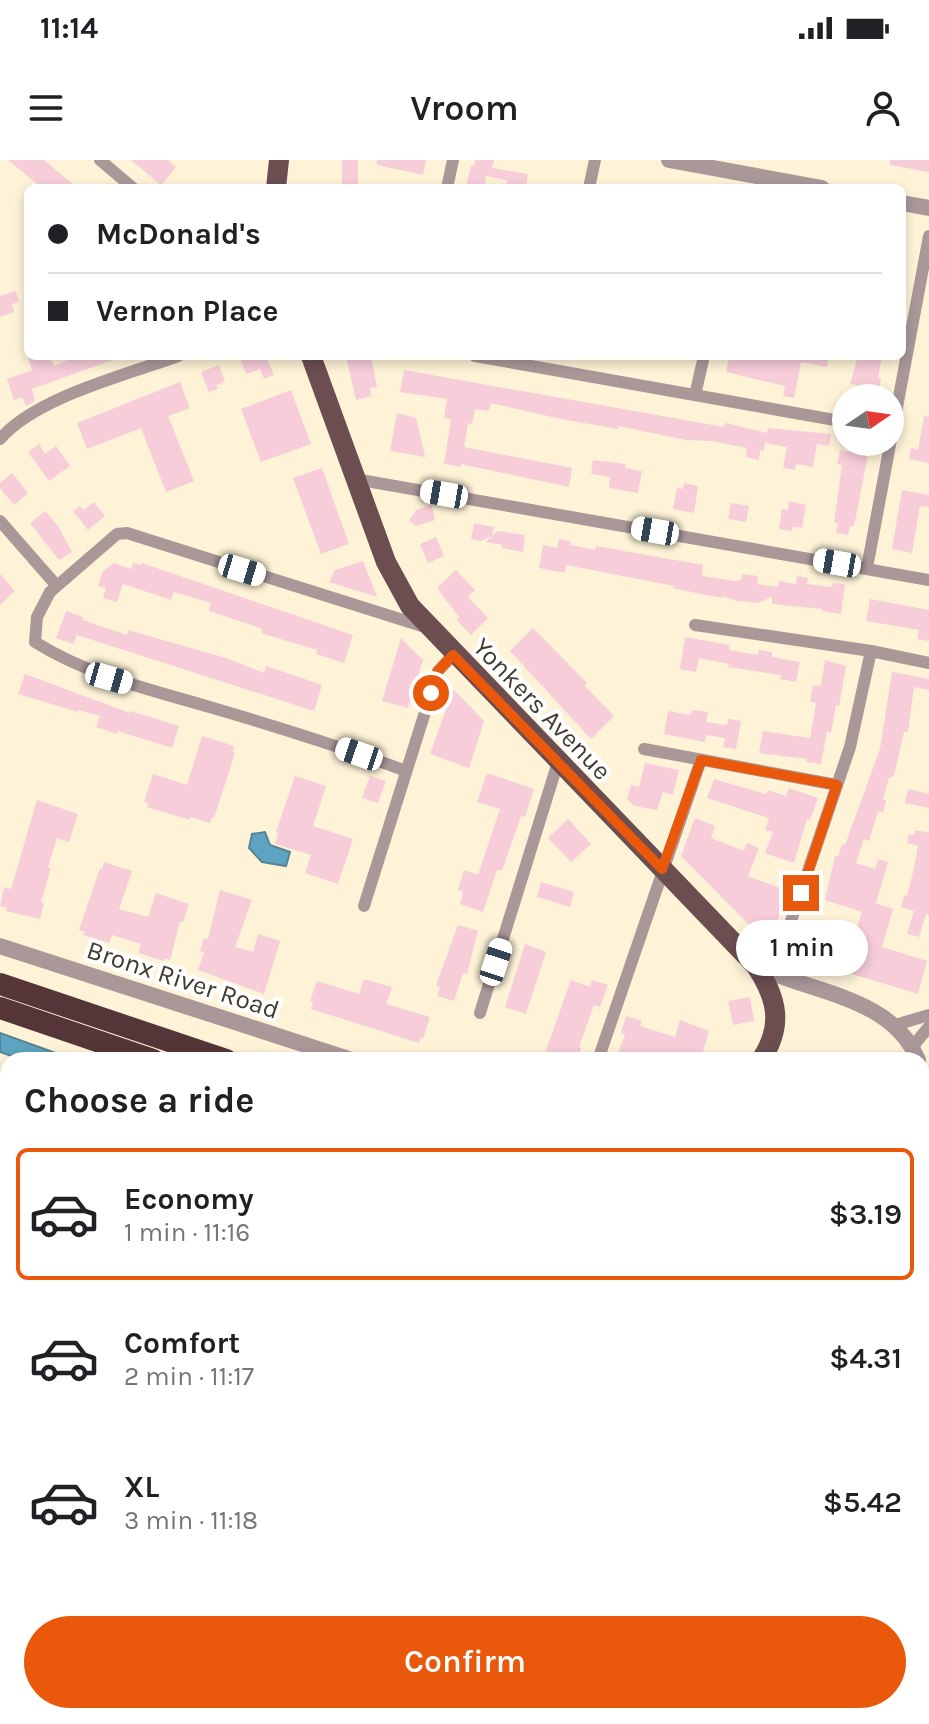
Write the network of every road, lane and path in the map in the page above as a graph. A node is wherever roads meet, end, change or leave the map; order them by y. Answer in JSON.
{"nodes":[{"id":1,"x":100,"y":160,"type":"edge"},
{"id":2,"x":279,"y":160,"type":"edge"},
{"id":3,"x":453,"y":160,"type":"edge"},
{"id":4,"x":595,"y":160,"type":"edge"},
{"id":5,"x":669,"y":160,"type":"edge"},
{"id":6,"x":742,"y":181,"type":"edge"},
{"id":7,"x":128,"y":184,"type":"edge"},
{"id":8,"x":276,"y":184,"type":"edge"},
{"id":9,"x":448,"y":184,"type":"edge"},
{"id":10,"x":590,"y":184,"type":"edge"},
{"id":11,"x":776,"y":184,"type":"edge"},
{"id":12,"x":906,"y":204,"type":"edge"},
{"id":13,"x":929,"y":208,"type":"edge"},
{"id":14,"x":929,"y":236,"type":"edge"},
{"id":15,"x":906,"y":343,"type":"edge"},
{"id":16,"x":167,"y":360,"type":"edge"},
{"id":17,"x":312,"y":360,"type":"edge"},
{"id":18,"x":497,"y":360,"type":"edge"},
{"id":19,"x":555,"y":360,"type":"edge"},
{"id":20,"x":703,"y":360,"type":"edge"},
{"id":21,"x":903,"y":360,"type":"edge"},
{"id":22,"x":553,"y":370,"type":"junction"},
{"id":23,"x":899,"y":384,"type":"edge"},
{"id":24,"x":695,"y":395,"type":"junction"},
{"id":25,"x":832,"y":419,"type":"edge"},
{"id":26,"x":0,"y":439,"type":"edge"},
{"id":27,"x":887,"y":456,"type":"edge"},
{"id":28,"x":355,"y":479,"type":"junction"},
{"id":29,"x":0,"y":521,"type":"edge"},
{"id":30,"x":867,"y":568,"type":"junction"},
{"id":31,"x":929,"y":580,"type":"edge"},
{"id":32,"x":56,"y":585,"type":"junction"},
{"id":33,"x":695,"y":625,"type":"dead end"},
{"id":34,"x":428,"y":628,"type":"junction"},
{"id":35,"x":871,"y":651,"type":"junction"},
{"id":36,"x":453,"y":655,"type":"junction"},
{"id":37,"x":929,"y":663,"type":"edge"},
{"id":38,"x":644,"y":749,"type":"dead end"},
{"id":39,"x":701,"y":760,"type":"junction"},
{"id":40,"x":558,"y":762,"type":"junction"},
{"id":41,"x":406,"y":771,"type":"junction"},
{"id":42,"x":837,"y":785,"type":"junction"},
{"id":43,"x":662,"y":869,"type":"junction"},
{"id":44,"x":364,"y":906,"type":"dead end"},
{"id":45,"x":0,"y":946,"type":"edge"},
{"id":46,"x":764,"y":970,"type":"junction"},
{"id":47,"x":0,"y":984,"type":"edge"},
{"id":48,"x":0,"y":1008,"type":"edge"},
{"id":49,"x":480,"y":1013,"type":"dead end"},
{"id":50,"x":929,"y":1015,"type":"edge"},
{"id":51,"x":895,"y":1025,"type":"junction"},
{"id":52,"x":52,"y":1026,"type":"junction"},
{"id":53,"x":929,"y":1027,"type":"edge"},
{"id":54,"x":109,"y":1052,"type":"edge"},
{"id":55,"x":129,"y":1052,"type":"edge"},
{"id":56,"x":202,"y":1052,"type":"edge"},
{"id":57,"x":327,"y":1052,"type":"edge"},
{"id":58,"x":601,"y":1052,"type":"edge"},
{"id":59,"x":766,"y":1052,"type":"edge"},
{"id":60,"x":914,"y":1052,"type":"edge"},
{"id":61,"x":916,"y":1052,"type":"edge"}],
"edges":[{"from":1,"to":7,"type":"street"},
{"from":2,"to":8,"type":"main road"},
{"from":3,"to":9,"type":"street"},
{"from":4,"to":10,"type":"street"},
{"from":5,"to":6,"type":"street"},
{"from":6,"to":11,"type":"street"},
{"from":12,"to":13,"type":"street"},
{"from":14,"to":15,"type":"street"},
{"from":16,"to":26,"type":"street"},
{"from":17,"to":28,"type":"main road","name":"Yonkers Avenue"},
{"from":18,"to":22,"type":"street"},
{"from":19,"to":22,"type":"street"},
{"from":20,"to":24,"type":"street"},
{"from":21,"to":23,"type":"street"},
{"from":22,"to":24,"type":"street"},
{"from":24,"to":25,"type":"street"},
{"from":27,"to":30,"type":"street"},
{"from":28,"to":30,"type":"street"},
{"from":28,"to":34,"type":"main road","name":"Yonkers Avenue"},
{"from":29,"to":32,"type":"street"},
{"from":30,"to":31,"type":"street"},
{"from":32,"to":34,"type":"street"},
{"from":32,"to":41,"type":"street"},
{"from":33,"to":35,"type":"street"},
{"from":34,"to":36,"type":"main road","name":"Yonkers Avenue"},
{"from":35,"to":37,"type":"street"},
{"from":35,"to":42,"type":"street"},
{"from":36,"to":40,"type":"main road","name":"Yonkers Avenue"},
{"from":36,"to":41,"type":"street"},
{"from":38,"to":39,"type":"street"},
{"from":39,"to":42,"type":"street"},
{"from":39,"to":43,"type":"street"},
{"from":40,"to":43,"type":"main road","name":"Yonkers Avenue"},
{"from":40,"to":49,"type":"street"},
{"from":41,"to":44,"type":"street"},
{"from":42,"to":46,"type":"street"},
{"from":43,"to":46,"type":"main road","name":"Yonkers Avenue"},
{"from":43,"to":58,"type":"street"},
{"from":45,"to":57,"type":"street","name":"Bronx River Road"},
{"from":46,"to":51,"type":"street"},
{"from":46,"to":59,"type":"main road","name":"Yonkers Avenue"},
{"from":47,"to":56,"type":"highway"},
{"from":48,"to":52,"type":"highway"},
{"from":50,"to":51,"type":"street"},
{"from":51,"to":60,"type":"street"},
{"from":52,"to":54,"type":"highway"},
{"from":52,"to":55,"type":"highway"},
{"from":53,"to":61,"type":"street"}]}
